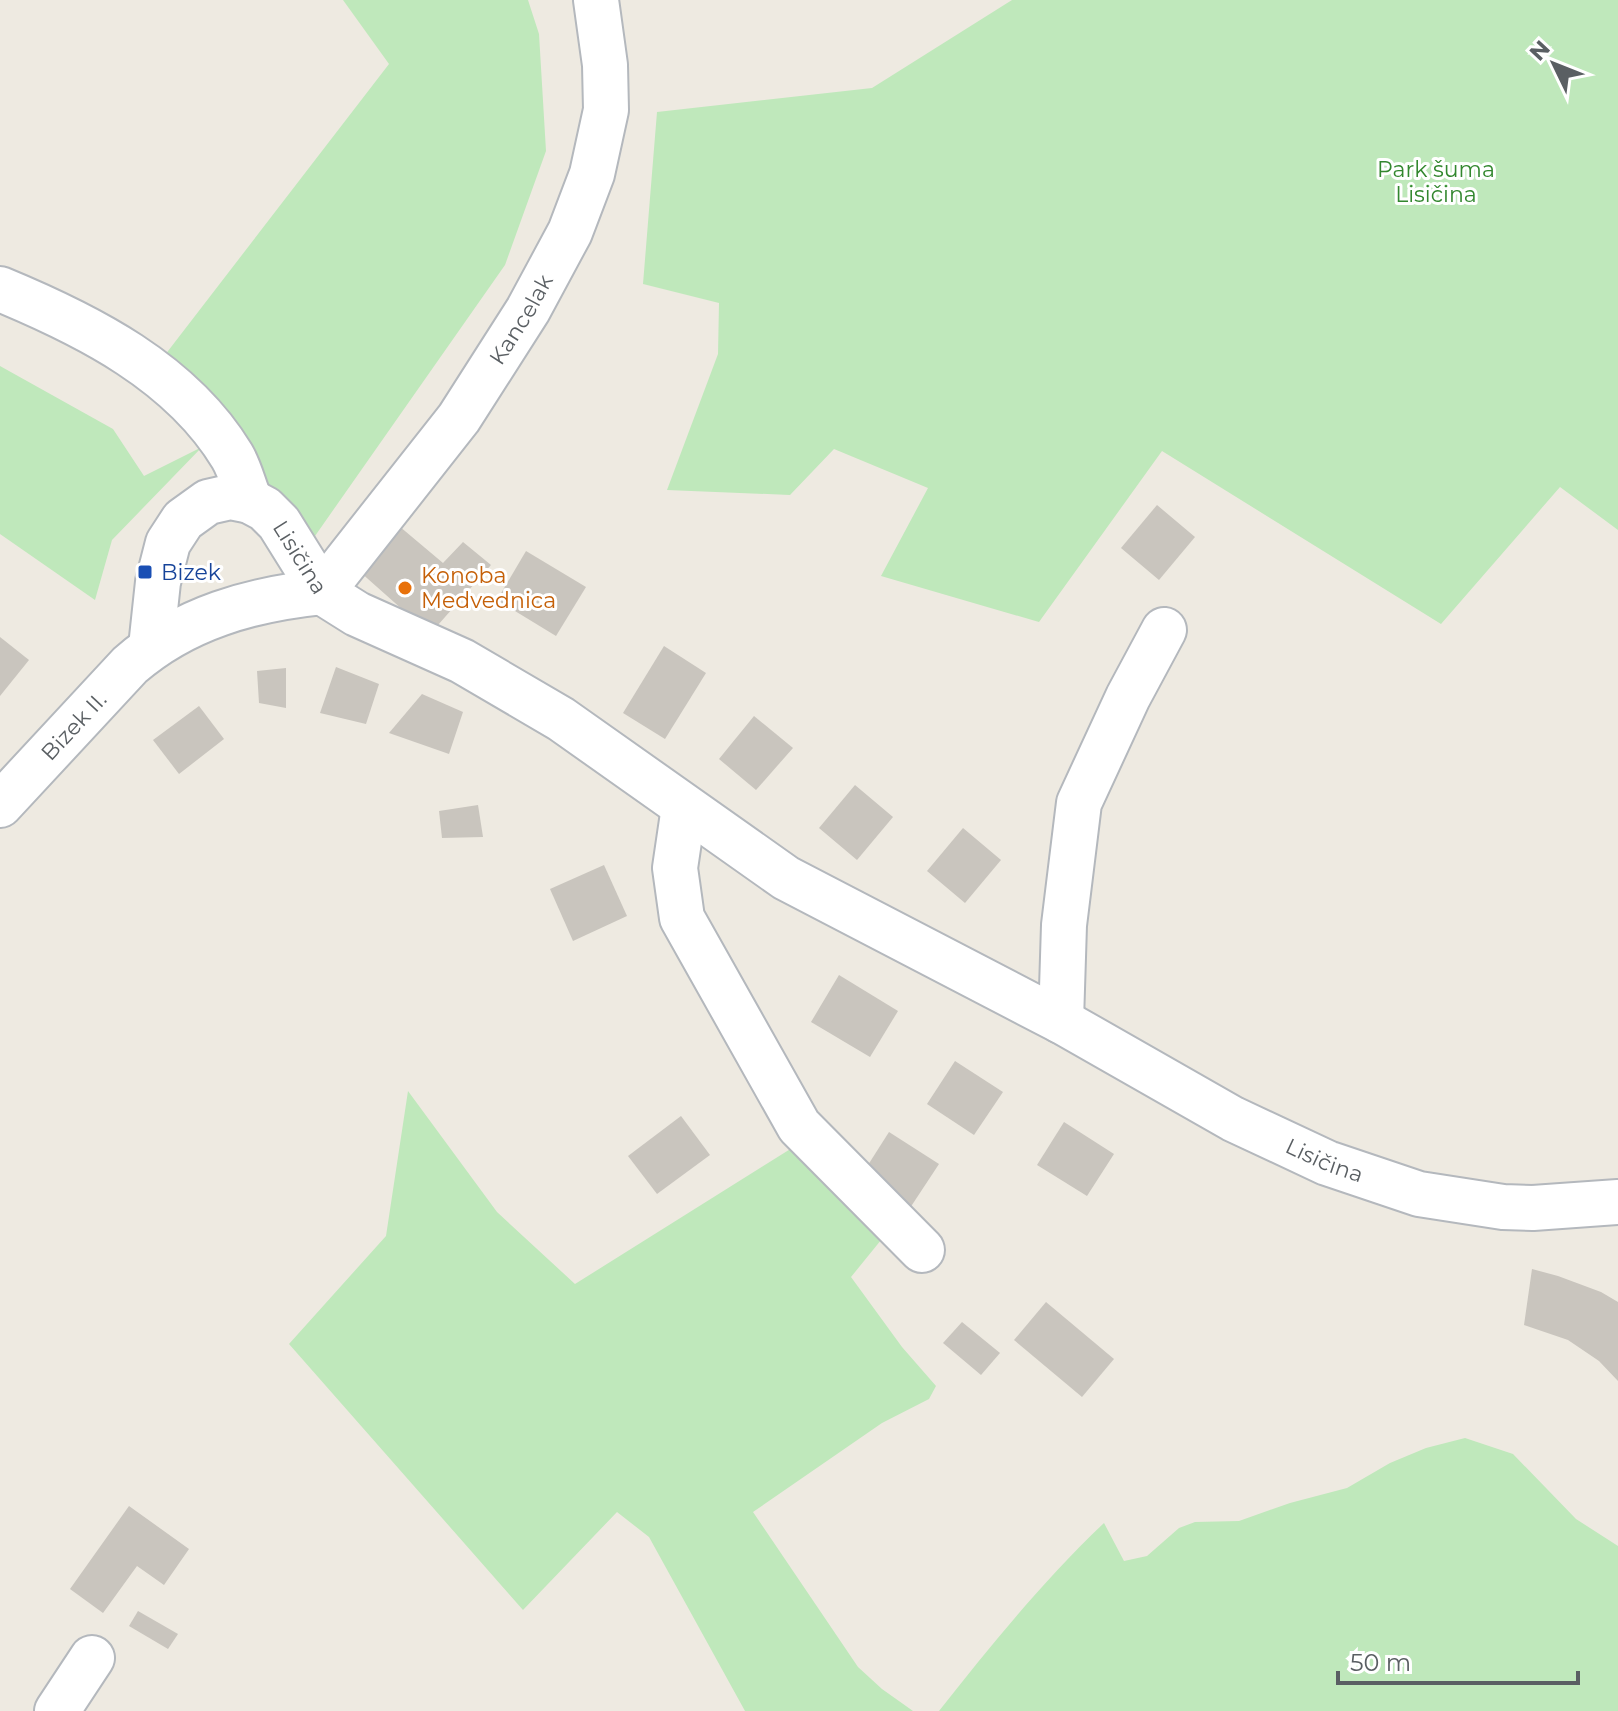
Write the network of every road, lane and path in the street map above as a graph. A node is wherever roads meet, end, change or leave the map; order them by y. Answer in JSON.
{"nodes":[{"id":1,"x":596,"y":0,"type":"edge"},
{"id":2,"x":0,"y":289,"type":"edge"},
{"id":3,"x":250,"y":501,"type":"junction"},
{"id":4,"x":322,"y":592,"type":"junction"},
{"id":5,"x":1164,"y":630,"type":"dead end"},
{"id":6,"x":151,"y":647,"type":"junction"},
{"id":7,"x":0,"y":805,"type":"edge"},
{"id":8,"x":684,"y":807,"type":"junction"},
{"id":9,"x":1061,"y":1021,"type":"junction"},
{"id":10,"x":1618,"y":1202,"type":"edge"},
{"id":11,"x":922,"y":1250,"type":"dead end"},
{"id":12,"x":92,"y":1658,"type":"dead end"},
{"id":13,"x":57,"y":1711,"type":"edge"}],
"edges":[{"from":1,"to":4,"type":"street","name":"Kancelak"},
{"from":2,"to":3,"type":"street"},
{"from":3,"to":4,"type":"street","name":"Lisičina"},
{"from":3,"to":6,"type":"street"},
{"from":4,"to":6,"type":"street","name":"Bizek II."},
{"from":4,"to":8,"type":"street","name":"Lisičina"},
{"from":5,"to":9,"type":"street"},
{"from":6,"to":7,"type":"street","name":"Bizek II."},
{"from":8,"to":9,"type":"street","name":"Lisičina"},
{"from":8,"to":11,"type":"street"},
{"from":9,"to":10,"type":"street","name":"Lisičina"},
{"from":12,"to":13,"type":"street"}]}
